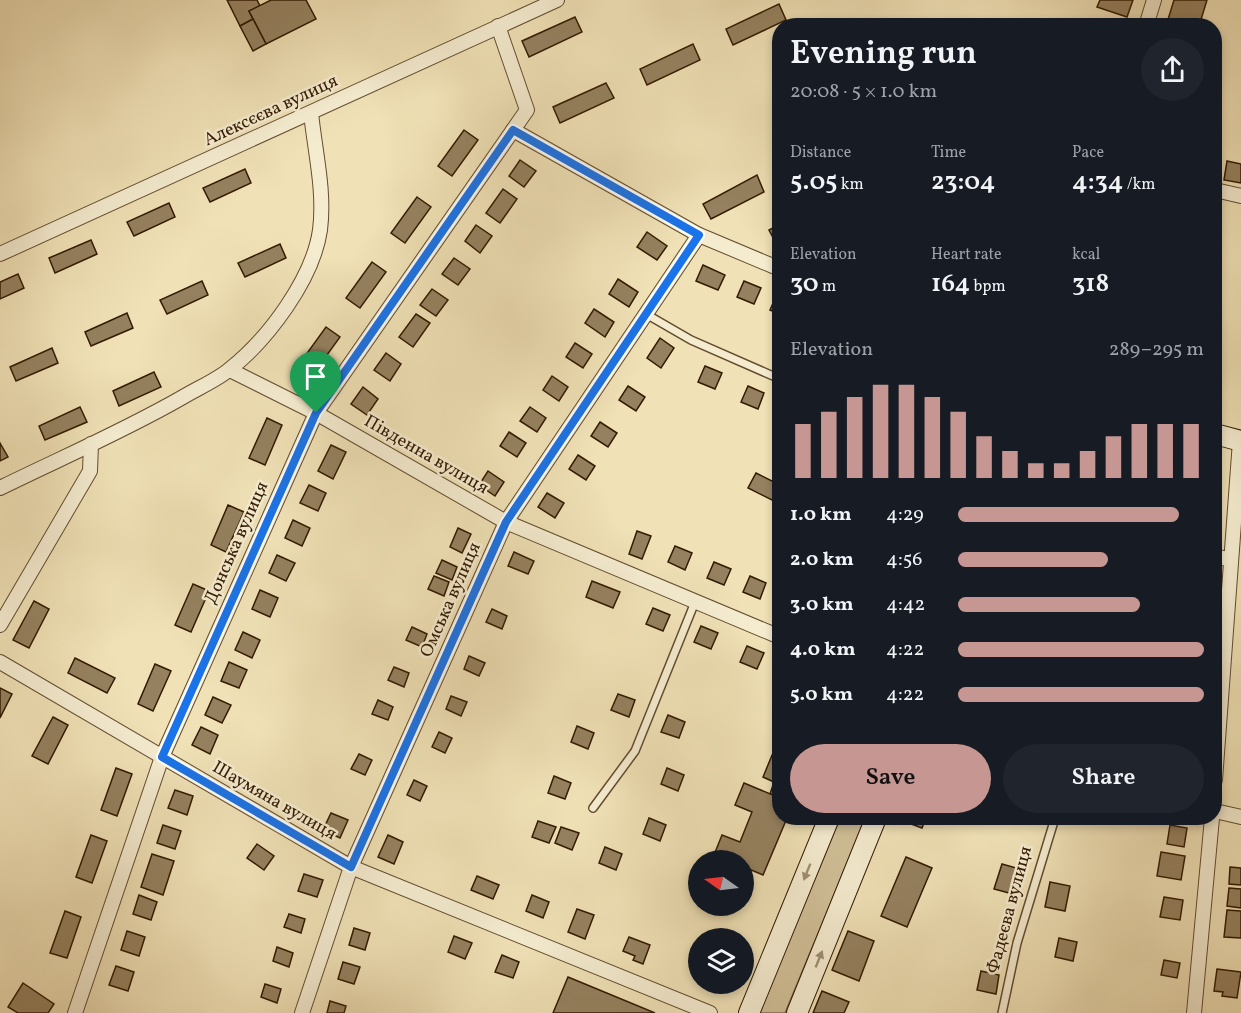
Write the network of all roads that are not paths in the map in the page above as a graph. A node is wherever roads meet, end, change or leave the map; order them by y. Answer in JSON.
{"nodes":[{"id":1,"x":557,"y":0,"type":"edge"},
{"id":2,"x":1154,"y":0,"type":"edge"},
{"id":3,"x":1148,"y":18,"type":"edge"},
{"id":4,"x":498,"y":26,"type":"junction"},
{"id":5,"x":311,"y":113,"type":"junction"},
{"id":6,"x":513,"y":130,"type":"junction"},
{"id":7,"x":1222,"y":192,"type":"edge"},
{"id":8,"x":1241,"y":196,"type":"edge"},
{"id":9,"x":699,"y":235,"type":"junction"},
{"id":10,"x":0,"y":254,"type":"edge"},
{"id":11,"x":772,"y":266,"type":"edge"},
{"id":12,"x":646,"y":314,"type":"junction"},
{"id":13,"x":230,"y":370,"type":"junction"},
{"id":14,"x":772,"y":375,"type":"edge"},
{"id":15,"x":316,"y":413,"type":"junction"},
{"id":16,"x":1222,"y":436,"type":"edge"},
{"id":17,"x":1241,"y":441,"type":"edge"},
{"id":18,"x":91,"y":444,"type":"junction"},
{"id":19,"x":0,"y":488,"type":"edge"},
{"id":20,"x":506,"y":522,"type":"junction"},
{"id":21,"x":1222,"y":558,"type":"edge"},
{"id":22,"x":1231,"y":560,"type":"junction"},
{"id":23,"x":695,"y":602,"type":"junction"},
{"id":24,"x":0,"y":625,"type":"edge"},
{"id":25,"x":772,"y":634,"type":"edge"},
{"id":26,"x":0,"y":662,"type":"edge"},
{"id":27,"x":1222,"y":684,"type":"edge"},
{"id":28,"x":162,"y":757,"type":"junction"},
{"id":29,"x":593,"y":808,"type":"dead end"},
{"id":30,"x":1222,"y":813,"type":"edge"},
{"id":31,"x":1241,"y":817,"type":"edge"},
{"id":32,"x":826,"y":825,"type":"edge"},
{"id":33,"x":873,"y":825,"type":"edge"},
{"id":34,"x":1053,"y":825,"type":"edge"},
{"id":35,"x":1211,"y":825,"type":"edge"},
{"id":36,"x":351,"y":867,"type":"junction"},
{"id":37,"x":75,"y":1013,"type":"edge"},
{"id":38,"x":302,"y":1013,"type":"edge"},
{"id":39,"x":710,"y":1013,"type":"edge"},
{"id":40,"x":749,"y":1013,"type":"edge"},
{"id":41,"x":797,"y":1013,"type":"edge"},
{"id":42,"x":1002,"y":1013,"type":"edge"},
{"id":43,"x":1194,"y":1013,"type":"edge"}],
"edges":[{"from":1,"to":4,"type":"street","name":"Алексєєва вулиця"},
{"from":2,"to":3,"type":"street"},
{"from":4,"to":5,"type":"street","name":"Алексєєва вулиця"},
{"from":4,"to":6,"type":"street","name":"Донська вулиця"},
{"from":5,"to":10,"type":"street","name":"Алексєєва вулиця"},
{"from":5,"to":13,"type":"street"},
{"from":6,"to":9,"type":"street"},
{"from":6,"to":15,"type":"street","name":"Донська вулиця"},
{"from":7,"to":8,"type":"street"},
{"from":9,"to":11,"type":"street"},
{"from":9,"to":12,"type":"street","name":"Омська вулиця"},
{"from":12,"to":14,"type":"lane"},
{"from":12,"to":20,"type":"street","name":"Омська вулиця"},
{"from":13,"to":15,"type":"street","name":"Південна вулиця"},
{"from":13,"to":18,"type":"street"},
{"from":15,"to":20,"type":"street","name":"Південна вулиця"},
{"from":15,"to":28,"type":"street","name":"Донська вулиця"},
{"from":16,"to":17,"type":"street"},
{"from":17,"to":22,"type":"street"},
{"from":18,"to":19,"type":"street"},
{"from":18,"to":24,"type":"street"},
{"from":20,"to":23,"type":"street","name":"Південна вулиця"},
{"from":20,"to":36,"type":"street","name":"Омська вулиця"},
{"from":21,"to":22,"type":"street"},
{"from":22,"to":27,"type":"street"},
{"from":23,"to":25,"type":"street","name":"Південна вулиця"},
{"from":23,"to":29,"type":"lane"},
{"from":26,"to":28,"type":"street","name":"Шаумяна вулиця"},
{"from":28,"to":36,"type":"street","name":"Шаумяна вулиця"},
{"from":28,"to":37,"type":"street","name":"Донська вулиця"},
{"from":30,"to":31,"type":"street"},
{"from":32,"to":40,"type":"street","one_way":true},
{"from":41,"to":33,"type":"street","one_way":true},
{"from":34,"to":42,"type":"lane","name":"Фадеєва вулиця"},
{"from":35,"to":43,"type":"street"},
{"from":36,"to":38,"type":"street","name":"Омська вулиця"},
{"from":36,"to":39,"type":"street","name":"Шаумяна вулиця"}]}
